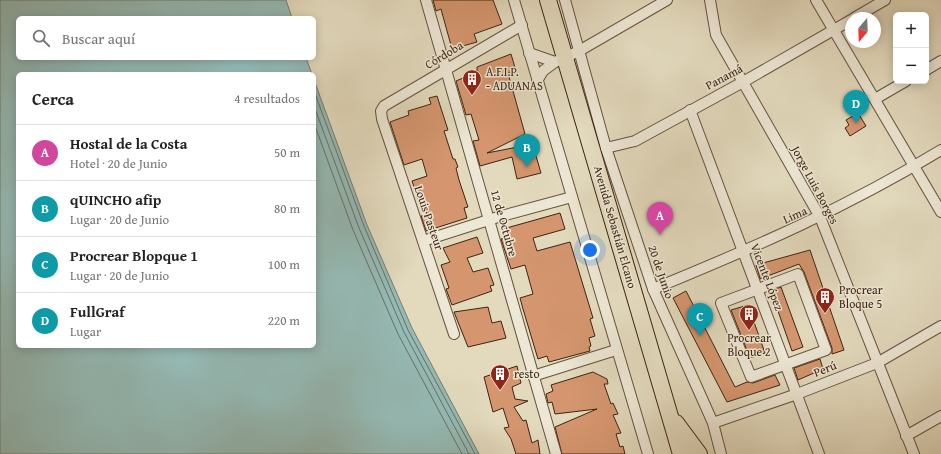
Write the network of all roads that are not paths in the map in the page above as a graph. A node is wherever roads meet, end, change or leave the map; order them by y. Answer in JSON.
{"nodes":[{"id":1,"x":426,"y":0,"type":"edge"},
{"id":2,"x":514,"y":0,"type":"edge"},
{"id":3,"x":548,"y":0,"type":"edge"},
{"id":4,"x":564,"y":0,"type":"edge"},
{"id":5,"x":667,"y":0,"type":"edge"},
{"id":6,"x":710,"y":0,"type":"edge"},
{"id":7,"x":816,"y":0,"type":"edge"},
{"id":8,"x":885,"y":0,"type":"edge"},
{"id":9,"x":864,"y":12,"type":"edge"},
{"id":10,"x":522,"y":24,"type":"junction"},
{"id":11,"x":845,"y":24,"type":"edge"},
{"id":12,"x":834,"y":30,"type":"junction"},
{"id":13,"x":530,"y":52,"type":"junction"},
{"id":14,"x":567,"y":57,"type":"junction"},
{"id":15,"x":941,"y":61,"type":"edge"},
{"id":16,"x":446,"y":68,"type":"junction"},
{"id":17,"x":929,"y":68,"type":"edge"},
{"id":18,"x":537,"y":81,"type":"junction"},
{"id":19,"x":742,"y":82,"type":"junction"},
{"id":20,"x":901,"y":84,"type":"edge"},
{"id":21,"x":875,"y":99,"type":"junction"},
{"id":22,"x":690,"y":110,"type":"junction"},
{"id":23,"x":381,"y":111,"type":"joint"},
{"id":24,"x":606,"y":148,"type":"junction"},
{"id":25,"x":941,"y":150,"type":"edge"},
{"id":26,"x":915,"y":166,"type":"junction"},
{"id":27,"x":572,"y":196,"type":"junction"},
{"id":28,"x":941,"y":212,"type":"edge"},
{"id":29,"x":820,"y":217,"type":"junction"},
{"id":30,"x":489,"y":220,"type":"junction"},
{"id":31,"x":424,"y":242,"type":"junction"},
{"id":32,"x":743,"y":252,"type":"junction"},
{"id":33,"x":653,"y":289,"type":"junction"},
{"id":34,"x":757,"y":289,"type":"junction"},
{"id":35,"x":941,"y":326,"type":"edge"},
{"id":36,"x":454,"y":334,"type":"dead end"},
{"id":37,"x":616,"y":350,"type":"junction"},
{"id":38,"x":877,"y":363,"type":"junction"},
{"id":39,"x":786,"y":365,"type":"junction"},
{"id":40,"x":533,"y":376,"type":"junction"},
{"id":41,"x":797,"y":394,"type":"junction"},
{"id":42,"x":668,"y":412,"type":"junction"},
{"id":43,"x":941,"y":416,"type":"edge"},
{"id":44,"x":713,"y":423,"type":"junction"},
{"id":45,"x":906,"y":436,"type":"junction"},
{"id":46,"x":556,"y":454,"type":"edge"},
{"id":47,"x":648,"y":454,"type":"edge"},
{"id":48,"x":682,"y":454,"type":"edge"},
{"id":49,"x":699,"y":454,"type":"edge"},
{"id":50,"x":721,"y":454,"type":"edge"},
{"id":51,"x":819,"y":454,"type":"edge"},
{"id":52,"x":914,"y":454,"type":"edge"}],
"edges":[{"from":1,"to":16,"type":"street","name":"12 de Octubre"},
{"from":2,"to":10,"type":"street"},
{"from":3,"to":14,"type":"main road","name":"Avenida Sebastián Elcano"},
{"from":4,"to":14,"type":"street","name":"20 de Junio"},
{"from":5,"to":14,"type":"street"},
{"from":6,"to":19,"type":"street","name":"Jorge Luis Borges"},
{"from":7,"to":12,"type":"street"},
{"from":8,"to":9,"type":"street"},
{"from":10,"to":13,"type":"street"},
{"from":10,"to":16,"type":"street","name":"Córdoba"},
{"from":11,"to":12,"type":"street","name":"Panamá"},
{"from":12,"to":19,"type":"street","name":"Panamá"},
{"from":12,"to":21,"type":"street"},
{"from":13,"to":14,"type":"street"},
{"from":13,"to":18,"type":"street"},
{"from":14,"to":18,"type":"street"},
{"from":14,"to":24,"type":"street","name":"20 de Junio"},
{"from":14,"to":42,"type":"main road","name":"Avenida Sebastián Elcano"},
{"from":15,"to":17,"type":"street"},
{"from":16,"to":23,"type":"street","name":"Córdoba"},
{"from":16,"to":30,"type":"street","name":"12 de Octubre"},
{"from":18,"to":27,"type":"street"},
{"from":19,"to":22,"type":"street","name":"Panamá"},
{"from":19,"to":29,"type":"street","name":"Jorge Luis Borges"},
{"from":20,"to":21,"type":"street"},
{"from":21,"to":26,"type":"street"},
{"from":22,"to":24,"type":"street","name":"Panamá"},
{"from":22,"to":32,"type":"street","name":"Vicente López"},
{"from":23,"to":31,"type":"street","name":"Louis Pasteur"},
{"from":24,"to":33,"type":"street","name":"20 de Junio"},
{"from":25,"to":26,"type":"street","name":"Lima"},
{"from":26,"to":28,"type":"street"},
{"from":26,"to":29,"type":"street","name":"Lima"},
{"from":27,"to":30,"type":"street"},
{"from":27,"to":37,"type":"street"},
{"from":29,"to":32,"type":"street","name":"Lima"},
{"from":29,"to":38,"type":"street","name":"Jorge Luis Borges"},
{"from":30,"to":31,"type":"street"},
{"from":30,"to":40,"type":"street","name":"12 de Octubre"},
{"from":31,"to":36,"type":"street","name":"Louis Pasteur"},
{"from":32,"to":33,"type":"street","name":"Lima"},
{"from":32,"to":34,"type":"street","name":"Vicente López"},
{"from":33,"to":44,"type":"street","name":"20 de Junio"},
{"from":34,"to":39,"type":"street","name":"Vicente López"},
{"from":34,"to":39,"type":"street"},
{"from":34,"to":39,"type":"street"},
{"from":35,"to":38,"type":"street","name":"Perú"},
{"from":37,"to":40,"type":"street"},
{"from":37,"to":47,"type":"street"},
{"from":38,"to":41,"type":"street","name":"Perú"},
{"from":38,"to":45,"type":"street","name":"Jorge Luis Borges"},
{"from":39,"to":41,"type":"street","name":"Vicente López"},
{"from":40,"to":46,"type":"street","name":"12 de Octubre"},
{"from":41,"to":44,"type":"street","name":"Perú"},
{"from":41,"to":51,"type":"street","name":"Vicente López"},
{"from":42,"to":48,"type":"main road","name":"Avenida Sebastián Elcano"},
{"from":42,"to":49,"type":"main road"},
{"from":43,"to":45,"type":"street"},
{"from":44,"to":50,"type":"street","name":"20 de Junio"},
{"from":45,"to":52,"type":"street","name":"Jorge Luis Borges"}]}
